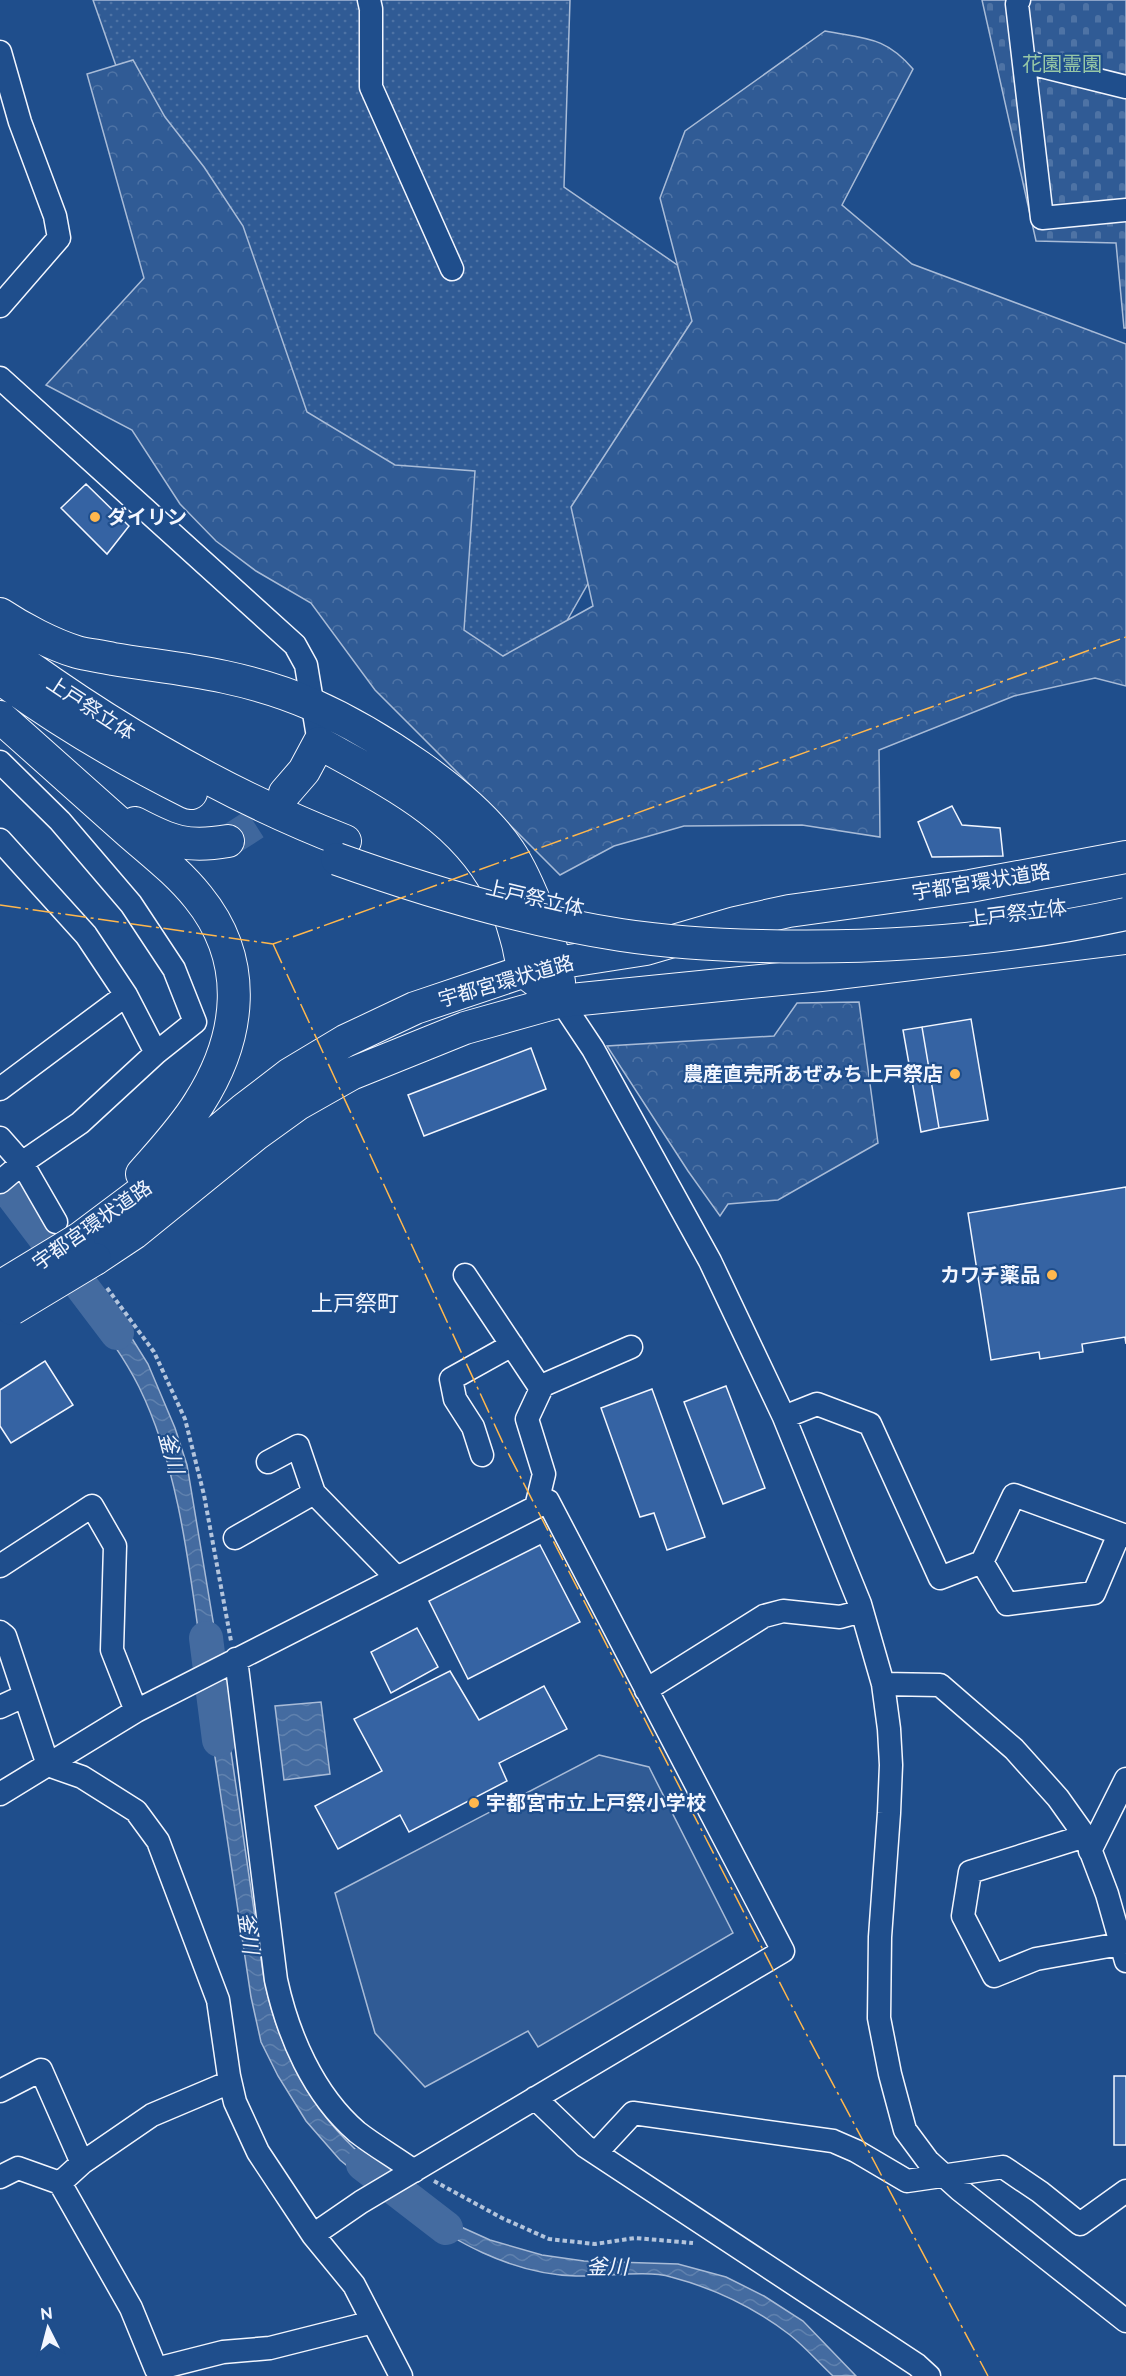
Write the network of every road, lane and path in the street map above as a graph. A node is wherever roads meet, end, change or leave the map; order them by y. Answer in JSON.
{"nodes":[{"id":1,"x":369,"y":0,"type":"edge"},
{"id":2,"x":1019,"y":0,"type":"edge"},
{"id":3,"x":0,"y":52,"type":"edge"},
{"id":4,"x":1025,"y":62,"type":"junction"},
{"id":5,"x":1126,"y":87,"type":"edge"},
{"id":6,"x":10,"y":125,"type":"edge"},
{"id":7,"x":1126,"y":210,"type":"edge"},
{"id":8,"x":452,"y":269,"type":"dead end"},
{"id":9,"x":0,"y":306,"type":"edge"},
{"id":10,"x":0,"y":378,"type":"edge"},
{"id":11,"x":0,"y":614,"type":"edge"},
{"id":12,"x":0,"y":646,"type":"edge"},
{"id":13,"x":0,"y":678,"type":"edge"},
{"id":14,"x":311,"y":704,"type":"junction"},
{"id":15,"x":0,"y":717,"type":"edge"},
{"id":16,"x":319,"y":743,"type":"junction"},
{"id":17,"x":0,"y":762,"type":"edge"},
{"id":18,"x":56,"y":767,"type":"junction"},
{"id":19,"x":285,"y":793,"type":"tunnel mouth"},
{"id":20,"x":0,"y":840,"type":"edge"},
{"id":21,"x":228,"y":841,"type":"tunnel mouth"},
{"id":22,"x":341,"y":850,"type":"junction"},
{"id":23,"x":1126,"y":857,"type":"edge"},
{"id":24,"x":1126,"y":897,"type":"edge"},
{"id":25,"x":1126,"y":914,"type":"edge"},
{"id":26,"x":1126,"y":938,"type":"edge"},
{"id":27,"x":556,"y":963,"type":"junction"},
{"id":28,"x":525,"y":971,"type":"junction"},
{"id":29,"x":126,"y":995,"type":"junction"},
{"id":30,"x":561,"y":1001,"type":"junction"},
{"id":31,"x":156,"y":1053,"type":"junction"},
{"id":32,"x":0,"y":1089,"type":"edge"},
{"id":33,"x":0,"y":1138,"type":"edge"},
{"id":34,"x":22,"y":1163,"type":"junction"},
{"id":35,"x":0,"y":1182,"type":"edge"},
{"id":36,"x":77,"y":1240,"type":"junction"},
{"id":37,"x":465,"y":1275,"type":"dead end"},
{"id":38,"x":107,"y":1288,"type":"dead end"},
{"id":39,"x":4,"y":1304,"type":"edge"},
{"id":40,"x":512,"y":1345,"type":"junction"},
{"id":41,"x":631,"y":1347,"type":"dead end"},
{"id":42,"x":539,"y":1387,"type":"junction"},
{"id":43,"x":784,"y":1417,"type":"junction"},
{"id":44,"x":482,"y":1455,"type":"dead end"},
{"id":45,"x":268,"y":1462,"type":"dead end"},
{"id":46,"x":314,"y":1493,"type":"junction"},
{"id":47,"x":536,"y":1507,"type":"junction"},
{"id":48,"x":1123,"y":1535,"type":"edge"},
{"id":49,"x":235,"y":1538,"type":"dead end"},
{"id":50,"x":982,"y":1562,"type":"junction"},
{"id":51,"x":0,"y":1566,"type":"edge"},
{"id":52,"x":396,"y":1577,"type":"junction"},
{"id":53,"x":862,"y":1611,"type":"junction"},
{"id":54,"x":2,"y":1636,"type":"edge"},
{"id":55,"x":236,"y":1659,"type":"junction"},
{"id":56,"x":883,"y":1684,"type":"junction"},
{"id":57,"x":646,"y":1690,"type":"junction"},
{"id":58,"x":24,"y":1696,"type":"junction"},
{"id":59,"x":0,"y":1707,"type":"edge"},
{"id":60,"x":136,"y":1711,"type":"junction"},
{"id":61,"x":48,"y":1765,"type":"junction"},
{"id":62,"x":1126,"y":1779,"type":"edge"},
{"id":63,"x":0,"y":1794,"type":"edge"},
{"id":64,"x":1087,"y":1844,"type":"junction"},
{"id":65,"x":1123,"y":1953,"type":"edge"},
{"id":66,"x":230,"y":2082,"type":"junction"},
{"id":67,"x":0,"y":2091,"type":"edge"},
{"id":68,"x":535,"y":2098,"type":"junction"},
{"id":69,"x":596,"y":2153,"type":"junction"},
{"id":70,"x":82,"y":2163,"type":"junction"},
{"id":71,"x":414,"y":2171,"type":"junction"},
{"id":72,"x":944,"y":2176,"type":"junction"},
{"id":73,"x":0,"y":2177,"type":"edge"},
{"id":74,"x":60,"y":2183,"type":"junction"},
{"id":75,"x":1126,"y":2191,"type":"edge"},
{"id":76,"x":313,"y":2235,"type":"junction"},
{"id":77,"x":736,"y":2246,"type":"junction"},
{"id":78,"x":1126,"y":2321,"type":"edge"},
{"id":79,"x":373,"y":2322,"type":"junction"},
{"id":80,"x":401,"y":2376,"type":"edge"},
{"id":81,"x":929,"y":2376,"type":"edge"}],
"edges":[{"from":1,"to":8,"type":"street"},
{"from":2,"to":4,"type":"street"},
{"from":3,"to":6,"type":"street"},
{"from":4,"to":5,"type":"street"},
{"from":4,"to":7,"type":"street"},
{"from":6,"to":9,"type":"street"},
{"from":10,"to":14,"type":"street"},
{"from":11,"to":14,"type":"highway"},
{"from":12,"to":22,"type":"highway","name":"上戸祭立体"},
{"from":13,"to":22,"type":"highway","name":"上戸祭立体"},
{"from":14,"to":16,"type":"street"},
{"from":14,"to":27,"type":"highway"},
{"from":15,"to":18,"type":"highway"},
{"from":16,"to":19,"type":"highway"},
{"from":16,"to":28,"type":"highway"},
{"from":17,"to":31,"type":"street"},
{"from":18,"to":21,"type":"highway"},
{"from":18,"to":36,"type":"highway"},
{"from":20,"to":29,"type":"street"},
{"from":22,"to":24,"type":"highway","name":"上戸祭立体"},
{"from":22,"to":25,"type":"highway","name":"上戸祭立体","bridge":true},
{"from":23,"to":27,"type":"highway","name":"宇都宮環状道路"},
{"from":26,"to":30,"type":"highway","name":"宇都宮環状道路"},
{"from":27,"to":28,"type":"highway","name":"宇都宮環状道路"},
{"from":27,"to":30,"type":"highway"},
{"from":28,"to":30,"type":"highway"},
{"from":28,"to":36,"type":"highway","name":"宇都宮環状道路"},
{"from":29,"to":31,"type":"street"},
{"from":29,"to":32,"type":"street"},
{"from":30,"to":36,"type":"highway","name":"宇都宮環状道路"},
{"from":30,"to":43,"type":"street"},
{"from":31,"to":34,"type":"street"},
{"from":33,"to":34,"type":"street"},
{"from":34,"to":35,"type":"street"},
{"from":34,"to":36,"type":"street"},
{"from":36,"to":39,"type":"highway","name":"宇都宮環状道路","bridge":true},
{"from":37,"to":40,"type":"street"},
{"from":38,"to":55,"type":"path"},
{"from":40,"to":42,"type":"street"},
{"from":40,"to":44,"type":"street"},
{"from":41,"to":42,"type":"street"},
{"from":42,"to":47,"type":"street"},
{"from":43,"to":50,"type":"street"},
{"from":43,"to":53,"type":"street"},
{"from":45,"to":46,"type":"street"},
{"from":46,"to":49,"type":"street"},
{"from":46,"to":52,"type":"street"},
{"from":47,"to":52,"type":"street"},
{"from":47,"to":57,"type":"street"},
{"from":48,"to":50,"type":"street"},
{"from":48,"to":50,"type":"street"},
{"from":51,"to":60,"type":"street"},
{"from":52,"to":55,"type":"street"},
{"from":53,"to":56,"type":"street"},
{"from":53,"to":57,"type":"street"},
{"from":54,"to":58,"type":"street"},
{"from":55,"to":60,"type":"street"},
{"from":55,"to":71,"type":"street"},
{"from":56,"to":64,"type":"street"},
{"from":56,"to":72,"type":"street"},
{"from":57,"to":68,"type":"street"},
{"from":58,"to":59,"type":"street"},
{"from":58,"to":61,"type":"street"},
{"from":60,"to":61,"type":"street"},
{"from":61,"to":63,"type":"street"},
{"from":61,"to":66,"type":"street"},
{"from":62,"to":64,"type":"street"},
{"from":64,"to":65,"type":"street"},
{"from":64,"to":65,"type":"street"},
{"from":66,"to":70,"type":"street"},
{"from":66,"to":76,"type":"street"},
{"from":67,"to":70,"type":"street"},
{"from":68,"to":69,"type":"street"},
{"from":68,"to":71,"type":"street"},
{"from":69,"to":72,"type":"street"},
{"from":69,"to":77,"type":"street"},
{"from":70,"to":74,"type":"street"},
{"from":71,"to":76,"type":"street"},
{"from":71,"to":77,"type":"path"},
{"from":72,"to":75,"type":"street"},
{"from":72,"to":78,"type":"street"},
{"from":73,"to":74,"type":"street"},
{"from":74,"to":79,"type":"street"},
{"from":76,"to":79,"type":"street"},
{"from":77,"to":81,"type":"street"},
{"from":79,"to":80,"type":"street"}]}
